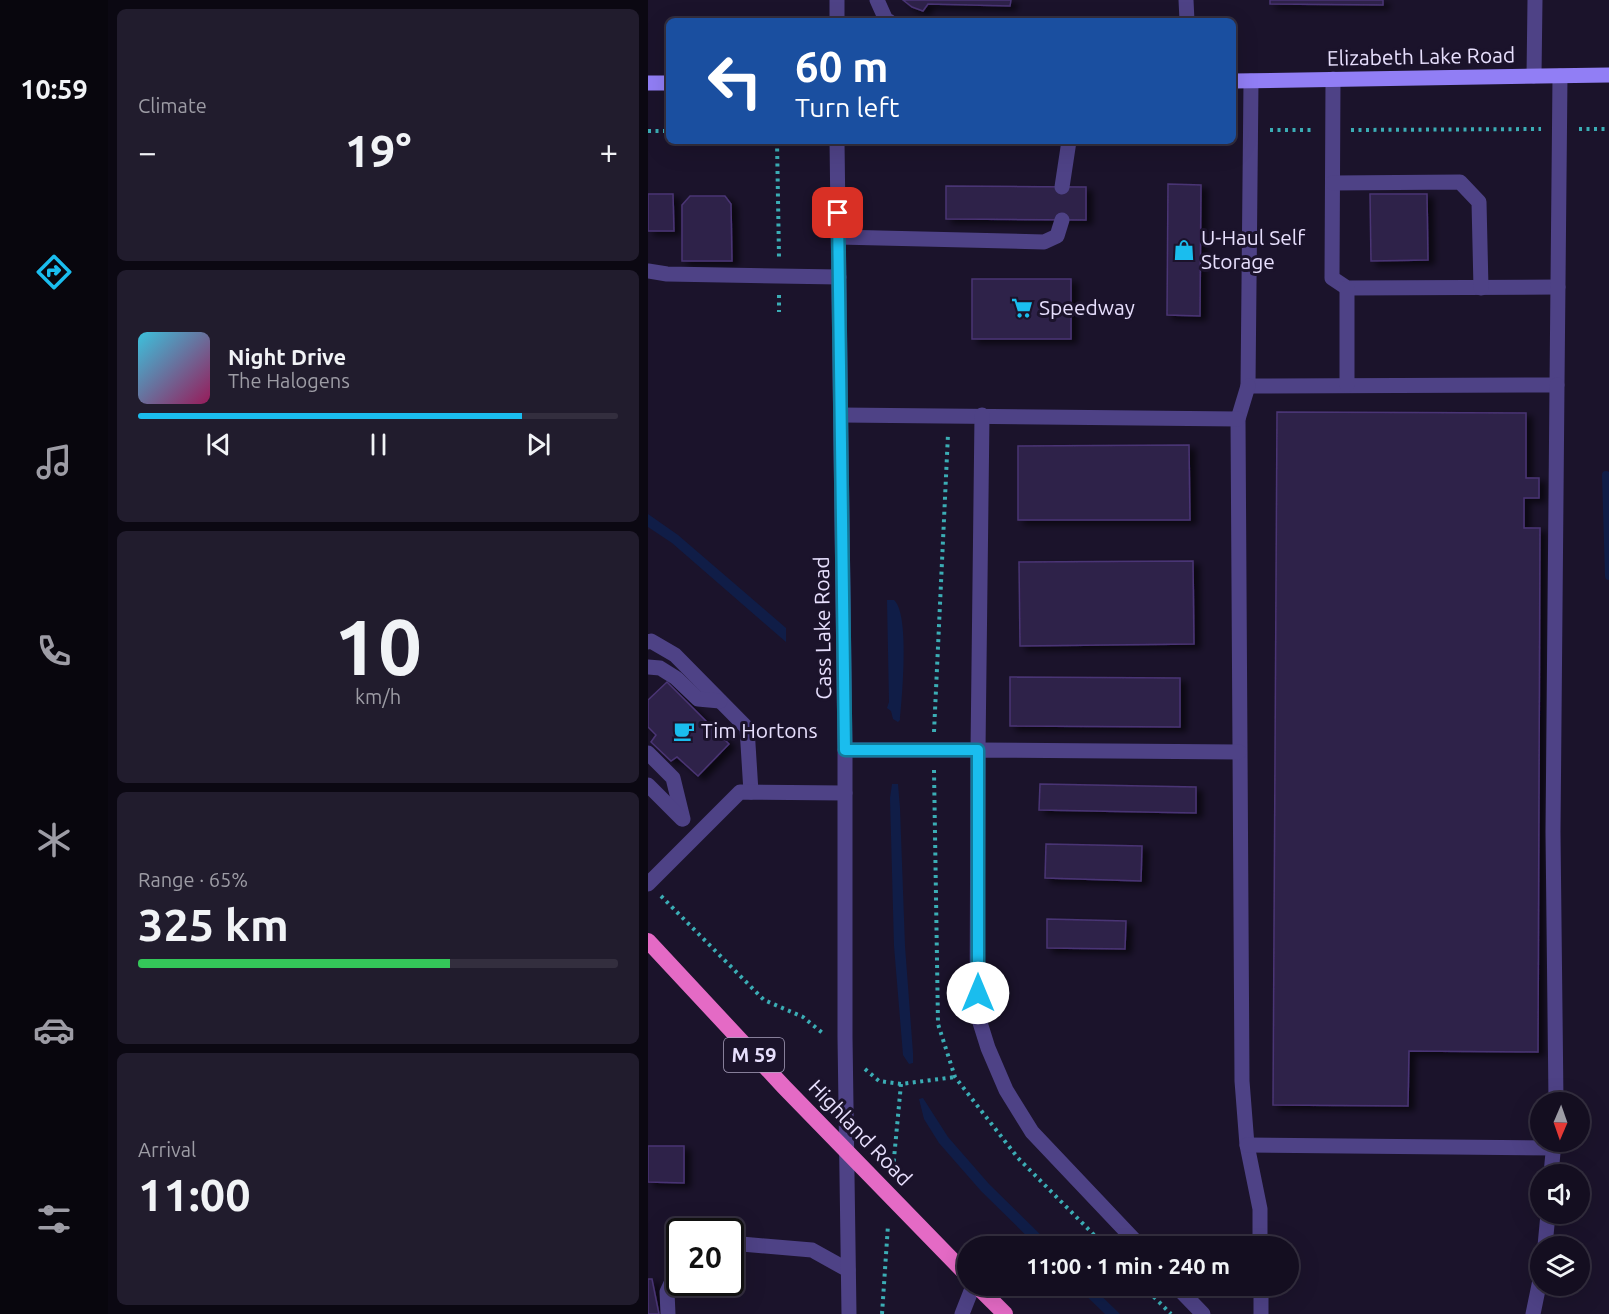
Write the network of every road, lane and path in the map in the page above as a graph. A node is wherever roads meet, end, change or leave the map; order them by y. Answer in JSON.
{"nodes":[{"id":1,"x":837,"y":0,"type":"edge"},
{"id":2,"x":876,"y":0,"type":"edge"},
{"id":3,"x":1186,"y":0,"type":"edge"},
{"id":4,"x":1535,"y":0,"type":"edge"},
{"id":5,"x":837,"y":18,"type":"edge"},
{"id":6,"x":885,"y":18,"type":"edge"},
{"id":7,"x":1187,"y":18,"type":"edge"},
{"id":8,"x":1609,"y":75,"type":"edge"},
{"id":9,"x":1534,"y":76,"type":"junction"},
{"id":10,"x":1560,"y":76,"type":"junction"},
{"id":11,"x":1333,"y":80,"type":"junction"},
{"id":12,"x":1236,"y":81,"type":"edge"},
{"id":13,"x":1251,"y":81,"type":"junction"},
{"id":14,"x":648,"y":82,"type":"edge"},
{"id":15,"x":666,"y":83,"type":"edge"},
{"id":16,"x":1560,"y":129,"type":"junction"},
{"id":17,"x":1609,"y":129,"type":"edge"},
{"id":18,"x":1250,"y":130,"type":"junction"},
{"id":19,"x":1333,"y":130,"type":"junction"},
{"id":20,"x":648,"y":131,"type":"edge"},
{"id":21,"x":666,"y":131,"type":"edge"},
{"id":22,"x":777,"y":144,"type":"edge"},
{"id":23,"x":837,"y":144,"type":"edge"},
{"id":24,"x":1069,"y":144,"type":"edge"},
{"id":25,"x":1333,"y":183,"type":"junction"},
{"id":26,"x":1062,"y":187,"type":"dead end"},
{"id":27,"x":1062,"y":220,"type":"dead end"},
{"id":28,"x":838,"y":237,"type":"junction"},
{"id":29,"x":648,"y":271,"type":"edge"},
{"id":30,"x":779,"y":276,"type":"junction"},
{"id":31,"x":839,"y":277,"type":"junction"},
{"id":32,"x":1558,"y":287,"type":"junction"},
{"id":33,"x":1347,"y":288,"type":"junction"},
{"id":34,"x":1481,"y":288,"type":"junction"},
{"id":35,"x":779,"y":312,"type":"dead end"},
{"id":36,"x":1347,"y":385,"type":"junction"},
{"id":37,"x":1557,"y":385,"type":"junction"},
{"id":38,"x":1248,"y":386,"type":"junction"},
{"id":39,"x":841,"y":415,"type":"junction"},
{"id":40,"x":982,"y":416,"type":"junction"},
{"id":41,"x":1238,"y":419,"type":"junction"},
{"id":42,"x":648,"y":642,"type":"edge"},
{"id":43,"x":648,"y":668,"type":"edge"},
{"id":44,"x":720,"y":701,"type":"junction"},
{"id":45,"x":845,"y":750,"type":"junction"},
{"id":46,"x":978,"y":750,"type":"junction"},
{"id":47,"x":1239,"y":752,"type":"junction"},
{"id":48,"x":648,"y":753,"type":"edge"},
{"id":49,"x":648,"y":785,"type":"edge"},
{"id":50,"x":751,"y":792,"type":"junction"},
{"id":51,"x":845,"y":793,"type":"junction"},
{"id":52,"x":682,"y":819,"type":"junction"},
{"id":53,"x":698,"y":834,"type":"junction"},
{"id":54,"x":648,"y":884,"type":"edge"},
{"id":55,"x":648,"y":941,"type":"edge"},
{"id":56,"x":845,"y":1053,"type":"junction"},
{"id":57,"x":955,"y":1077,"type":"dead end"},
{"id":58,"x":1556,"y":1092,"type":"edge"},
{"id":59,"x":1247,"y":1145,"type":"junction"},
{"id":60,"x":1530,"y":1145,"type":"edge"},
{"id":61,"x":846,"y":1151,"type":"junction"},
{"id":62,"x":1131,"y":1236,"type":"edge"},
{"id":63,"x":1260,"y":1236,"type":"edge"},
{"id":64,"x":744,"y":1244,"type":"edge"},
{"id":65,"x":957,"y":1265,"type":"edge"},
{"id":66,"x":848,"y":1270,"type":"junction"},
{"id":67,"x":667,"y":1296,"type":"edge"},
{"id":68,"x":970,"y":1296,"type":"edge"},
{"id":69,"x":986,"y":1296,"type":"edge"},
{"id":70,"x":1153,"y":1296,"type":"edge"},
{"id":71,"x":1186,"y":1296,"type":"edge"},
{"id":72,"x":1260,"y":1296,"type":"edge"},
{"id":73,"x":1537,"y":1296,"type":"edge"},
{"id":74,"x":668,"y":1314,"type":"edge"},
{"id":75,"x":849,"y":1314,"type":"edge"},
{"id":76,"x":962,"y":1314,"type":"edge"},
{"id":77,"x":1005,"y":1314,"type":"edge"},
{"id":78,"x":1171,"y":1314,"type":"edge"},
{"id":79,"x":1203,"y":1314,"type":"edge"},
{"id":80,"x":1261,"y":1314,"type":"edge"},
{"id":81,"x":1533,"y":1314,"type":"edge"}],
"edges":[{"from":1,"to":5,"type":"street"},
{"from":2,"to":6,"type":"street"},
{"from":3,"to":7,"type":"street"},
{"from":4,"to":9,"type":"street"},
{"from":8,"to":10,"type":"main road","name":"Elizabeth Lake Road"},
{"from":9,"to":10,"type":"main road","name":"Elizabeth Lake Road"},
{"from":9,"to":11,"type":"main road","name":"Elizabeth Lake Road"},
{"from":10,"to":16,"type":"street"},
{"from":11,"to":13,"type":"main road","name":"Elizabeth Lake Road"},
{"from":11,"to":19,"type":"street"},
{"from":12,"to":13,"type":"main road","name":"Elizabeth Lake Road"},
{"from":13,"to":18,"type":"street"},
{"from":14,"to":15,"type":"main road"},
{"from":16,"to":17,"type":"path"},
{"from":16,"to":19,"type":"path"},
{"from":16,"to":32,"type":"street"},
{"from":18,"to":19,"type":"path"},
{"from":18,"to":38,"type":"street"},
{"from":19,"to":25,"type":"street"},
{"from":20,"to":21,"type":"path"},
{"from":22,"to":30,"type":"path"},
{"from":23,"to":28,"type":"street","name":"Cass Lake Road"},
{"from":24,"to":26,"type":"street"},
{"from":25,"to":33,"type":"street"},
{"from":25,"to":34,"type":"street"},
{"from":27,"to":28,"type":"street"},
{"from":28,"to":31,"type":"street","name":"Cass Lake Road"},
{"from":29,"to":30,"type":"street"},
{"from":30,"to":31,"type":"street"},
{"from":30,"to":35,"type":"path"},
{"from":31,"to":39,"type":"street","name":"Cass Lake Road"},
{"from":32,"to":34,"type":"street"},
{"from":32,"to":37,"type":"street"},
{"from":33,"to":34,"type":"street"},
{"from":33,"to":36,"type":"street"},
{"from":36,"to":37,"type":"street"},
{"from":36,"to":38,"type":"street"},
{"from":37,"to":58,"type":"street"},
{"from":38,"to":41,"type":"street"},
{"from":39,"to":40,"type":"street"},
{"from":39,"to":45,"type":"street","name":"Cass Lake Road"},
{"from":40,"to":41,"type":"street"},
{"from":40,"to":46,"type":"street"},
{"from":41,"to":47,"type":"street"},
{"from":42,"to":44,"type":"street"},
{"from":43,"to":44,"type":"street"},
{"from":44,"to":50,"type":"street"},
{"from":45,"to":46,"type":"street"},
{"from":45,"to":51,"type":"street","name":"Cass Lake Road"},
{"from":46,"to":47,"type":"street"},
{"from":46,"to":62,"type":"street"},
{"from":47,"to":59,"type":"street"},
{"from":48,"to":52,"type":"street"},
{"from":49,"to":52,"type":"street"},
{"from":50,"to":51,"type":"street"},
{"from":50,"to":53,"type":"street"},
{"from":51,"to":56,"type":"street","name":"Cass Lake Road"},
{"from":52,"to":53,"type":"street"},
{"from":53,"to":54,"type":"street"},
{"from":54,"to":56,"type":"path"},
{"from":55,"to":61,"type":"highway","name":"Highland Road","number":"M 59"},
{"from":56,"to":57,"type":"path"},
{"from":56,"to":61,"type":"street","name":"Cass Lake Road"},
{"from":59,"to":60,"type":"street"},
{"from":59,"to":63,"type":"street"},
{"from":61,"to":65,"type":"highway","name":"Highland Road","number":"M 59"},
{"from":61,"to":66,"type":"street","name":"Cass Lake Road"},
{"from":64,"to":66,"type":"street"},
{"from":66,"to":75,"type":"street","name":"Cass Lake Road"},
{"from":67,"to":74,"type":"street"},
{"from":68,"to":76,"type":"street"},
{"from":69,"to":77,"type":"highway"},
{"from":70,"to":78,"type":"path"},
{"from":71,"to":79,"type":"street"},
{"from":72,"to":80,"type":"street"},
{"from":73,"to":81,"type":"street"}]}
